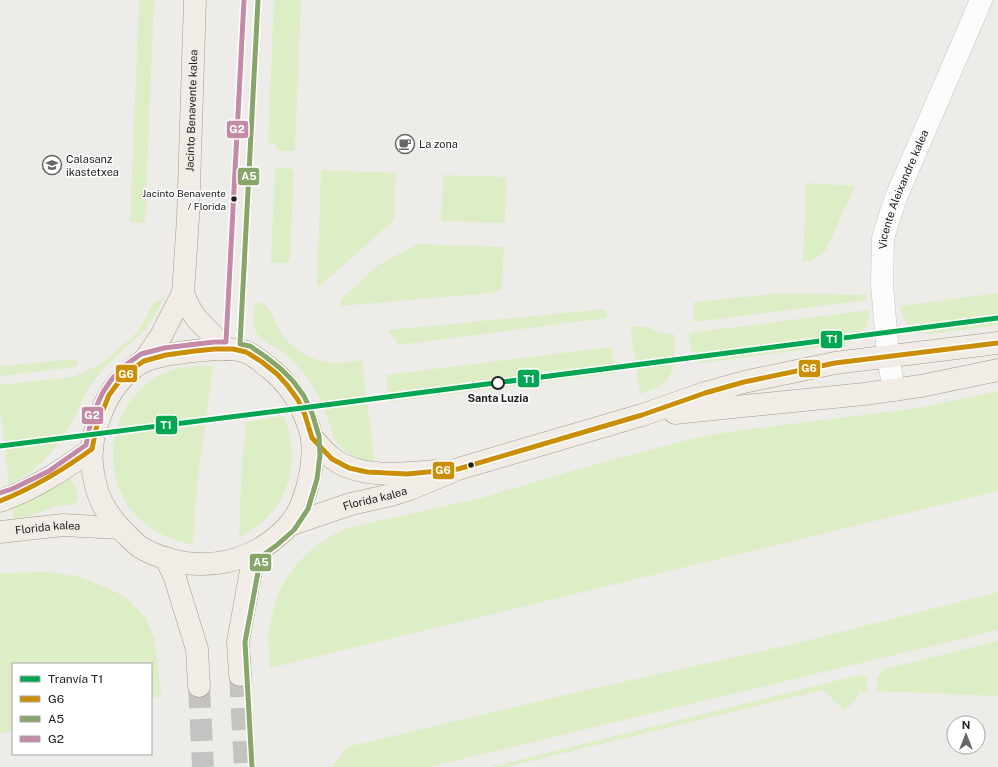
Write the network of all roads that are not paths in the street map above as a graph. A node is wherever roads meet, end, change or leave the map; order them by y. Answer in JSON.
{"nodes":[{"id":1,"x":195,"y":0,"type":"edge"},
{"id":2,"x":981,"y":0,"type":"edge"},
{"id":3,"x":183,"y":293,"type":"junction"},
{"id":4,"x":998,"y":343,"type":"edge"},
{"id":5,"x":226,"y":349,"type":"junction"},
{"id":6,"x":888,"y":356,"type":"junction"},
{"id":7,"x":144,"y":361,"type":"junction"},
{"id":8,"x":998,"y":370,"type":"edge"},
{"id":9,"x":894,"y":390,"type":"junction"},
{"id":10,"x":642,"y":415,"type":"junction"},
{"id":11,"x":312,"y":438,"type":"junction"},
{"id":12,"x":92,"y":448,"type":"junction"},
{"id":13,"x":458,"y":469,"type":"junction"},
{"id":14,"x":0,"y":501,"type":"edge"},
{"id":15,"x":289,"y":525,"type":"junction"},
{"id":16,"x":119,"y":528,"type":"junction"},
{"id":17,"x":0,"y":532,"type":"edge"},
{"id":18,"x":257,"y":551,"type":"junction"},
{"id":19,"x":166,"y":558,"type":"junction"},
{"id":20,"x":240,"y":675,"type":"tunnel mouth"},
{"id":21,"x":198,"y":686,"type":"tunnel mouth"}],
"edges":[{"from":1,"to":3,"type":"main road","name":"Jacinto Benavente kalea"},
{"from":2,"to":6,"type":"street","name":"Vicente Aleixandre kalea"},
{"from":3,"to":5,"type":"main road","name":"Jacinto Benavente kalea"},
{"from":3,"to":7,"type":"main road","name":"Jacinto Benavente kalea"},
{"from":4,"to":6,"type":"main road"},
{"from":5,"to":7,"type":"main road"},
{"from":5,"to":11,"type":"main road"},
{"from":6,"to":9,"type":"street","name":"Vicente Aleixandre kalea"},
{"from":6,"to":10,"type":"main road"},
{"from":7,"to":12,"type":"main road"},
{"from":8,"to":9,"type":"main road"},
{"from":9,"to":10,"type":"main road"},
{"from":10,"to":13,"type":"main road","name":"Florida kalea"},
{"from":11,"to":13,"type":"main road","name":"Florida kalea"},
{"from":11,"to":15,"type":"main road"},
{"from":12,"to":14,"type":"main road"},
{"from":12,"to":16,"type":"main road"},
{"from":13,"to":15,"type":"main road","name":"Florida kalea"},
{"from":15,"to":18,"type":"main road"},
{"from":16,"to":17,"type":"main road","name":"Florida kalea"},
{"from":16,"to":19,"type":"main road"},
{"from":18,"to":19,"type":"main road"},
{"from":18,"to":20,"type":"main road"},
{"from":19,"to":21,"type":"main road"}]}
